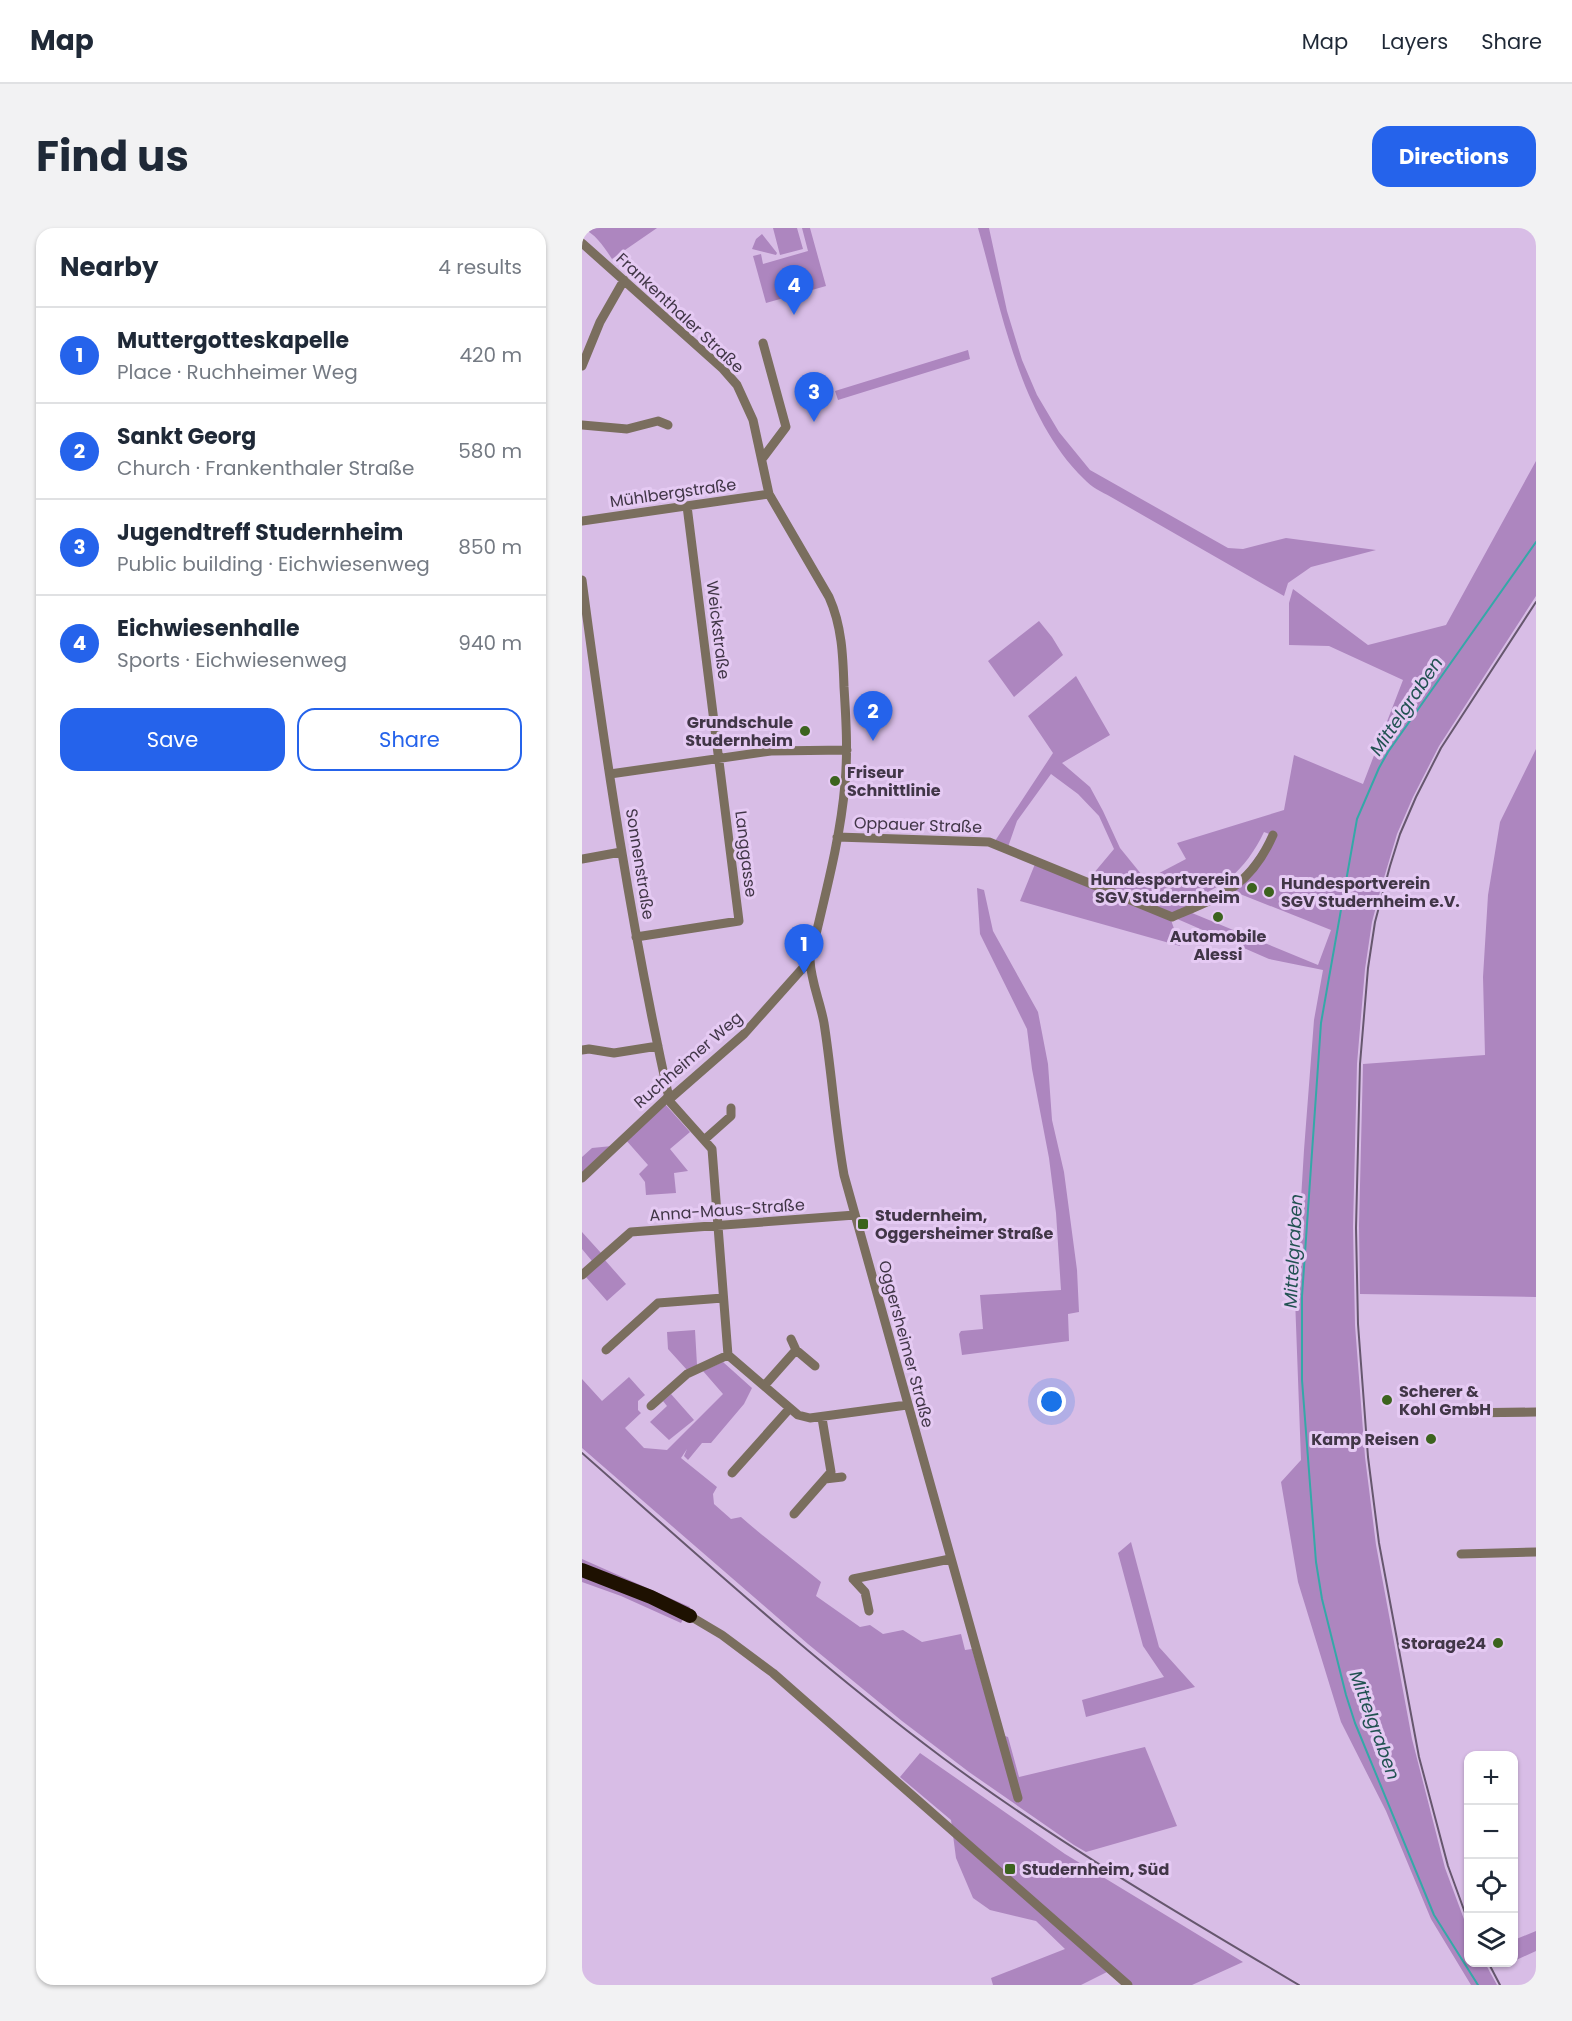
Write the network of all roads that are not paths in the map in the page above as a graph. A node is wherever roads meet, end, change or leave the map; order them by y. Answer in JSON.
{"nodes":[{"id":1,"x":582,"y":243,"type":"edge"},
{"id":2,"x":624,"y":280,"type":"junction"},
{"id":3,"x":763,"y":343,"type":"dead end"},
{"id":4,"x":582,"y":366,"type":"edge"},
{"id":5,"x":582,"y":425,"type":"edge"},
{"id":6,"x":668,"y":425,"type":"dead end"},
{"id":7,"x":762,"y":459,"type":"junction"},
{"id":8,"x":769,"y":494,"type":"junction"},
{"id":9,"x":687,"y":506,"type":"junction"},
{"id":10,"x":582,"y":521,"type":"edge"},
{"id":11,"x":582,"y":580,"type":"edge"},
{"id":12,"x":586,"y":644,"type":"edge"},
{"id":13,"x":847,"y":750,"type":"junction"},
{"id":14,"x":719,"y":759,"type":"junction"},
{"id":15,"x":610,"y":774,"type":"junction"},
{"id":16,"x":1273,"y":835,"type":"dead end"},
{"id":17,"x":837,"y":837,"type":"junction"},
{"id":18,"x":621,"y":852,"type":"junction"},
{"id":19,"x":582,"y":859,"type":"edge"},
{"id":20,"x":636,"y":937,"type":"junction"},
{"id":21,"x":810,"y":960,"type":"junction"},
{"id":22,"x":658,"y":1046,"type":"junction"},
{"id":23,"x":582,"y":1050,"type":"edge"},
{"id":24,"x":669,"y":1098,"type":"junction"},
{"id":25,"x":731,"y":1108,"type":"dead end"},
{"id":26,"x":704,"y":1140,"type":"junction"},
{"id":27,"x":582,"y":1178,"type":"edge"},
{"id":28,"x":855,"y":1215,"type":"junction"},
{"id":29,"x":718,"y":1226,"type":"junction"},
{"id":30,"x":582,"y":1275,"type":"edge"},
{"id":31,"x":723,"y":1298,"type":"junction"},
{"id":32,"x":791,"y":1339,"type":"dead end"},
{"id":33,"x":606,"y":1350,"type":"dead end"},
{"id":34,"x":796,"y":1350,"type":"junction"},
{"id":35,"x":728,"y":1355,"type":"junction"},
{"id":36,"x":815,"y":1366,"type":"dead end"},
{"id":37,"x":764,"y":1386,"type":"junction"},
{"id":38,"x":907,"y":1405,"type":"junction"},
{"id":39,"x":651,"y":1406,"type":"dead end"},
{"id":40,"x":789,"y":1408,"type":"junction"},
{"id":41,"x":1536,"y":1412,"type":"edge"},
{"id":42,"x":1456,"y":1413,"type":"dead end"},
{"id":43,"x":822,"y":1418,"type":"junction"},
{"id":44,"x":732,"y":1473,"type":"dead end"},
{"id":45,"x":842,"y":1477,"type":"dead end"},
{"id":46,"x":825,"y":1479,"type":"junction"},
{"id":47,"x":794,"y":1514,"type":"dead end"},
{"id":48,"x":1536,"y":1552,"type":"edge"},
{"id":49,"x":1461,"y":1554,"type":"dead end"},
{"id":50,"x":950,"y":1559,"type":"junction"},
{"id":51,"x":582,"y":1570,"type":"edge"},
{"id":52,"x":869,"y":1611,"type":"dead end"},
{"id":53,"x":690,"y":1616,"type":"joint"},
{"id":54,"x":1018,"y":1798,"type":"dead end"},
{"id":55,"x":1128,"y":1985,"type":"edge"}],
"edges":[{"from":1,"to":2,"type":"street","name":"Frankenthaler Straße"},
{"from":2,"to":4,"type":"street"},
{"from":2,"to":7,"type":"street","name":"Frankenthaler Straße"},
{"from":3,"to":7,"type":"street"},
{"from":5,"to":6,"type":"street"},
{"from":7,"to":8,"type":"street","name":"Frankenthaler Straße"},
{"from":8,"to":9,"type":"street","name":"Mühlbergstraße"},
{"from":8,"to":13,"type":"street","name":"Frankenthaler Straße"},
{"from":9,"to":10,"type":"street","name":"Mühlbergstraße"},
{"from":9,"to":14,"type":"street","name":"Weickstraße"},
{"from":11,"to":12,"type":"street","name":"Sonnenstraße"},
{"from":12,"to":15,"type":"street","name":"Sonnenstraße"},
{"from":13,"to":14,"type":"street"},
{"from":13,"to":17,"type":"street","name":"Oggersheimer Straße"},
{"from":14,"to":15,"type":"street"},
{"from":14,"to":20,"type":"street","name":"Langgasse"},
{"from":15,"to":18,"type":"street","name":"Sonnenstraße"},
{"from":16,"to":17,"type":"street","name":"Oppauer Straße"},
{"from":17,"to":21,"type":"street","name":"Oggersheimer Straße"},
{"from":18,"to":19,"type":"street"},
{"from":18,"to":20,"type":"street","name":"Sonnenstraße"},
{"from":20,"to":22,"type":"street","name":"Sonnenstraße"},
{"from":21,"to":24,"type":"street","name":"Ruchheimer Weg"},
{"from":21,"to":28,"type":"street","name":"Oggersheimer Straße"},
{"from":22,"to":23,"type":"street"},
{"from":22,"to":24,"type":"street","name":"Sonnenstraße"},
{"from":24,"to":26,"type":"street","name":"Sonnenstraße"},
{"from":24,"to":27,"type":"street","name":"Ruchheimer Weg"},
{"from":25,"to":26,"type":"street"},
{"from":26,"to":29,"type":"street","name":"Sonnenstraße"},
{"from":28,"to":29,"type":"street","name":"Anna-Maus-Straße"},
{"from":28,"to":38,"type":"street","name":"Oggersheimer Straße"},
{"from":29,"to":30,"type":"street","name":"Anna-Maus-Straße"},
{"from":29,"to":31,"type":"street","name":"Sonnenstraße"},
{"from":31,"to":33,"type":"street"},
{"from":31,"to":35,"type":"street","name":"Sonnenstraße"},
{"from":32,"to":34,"type":"street"},
{"from":34,"to":36,"type":"street"},
{"from":34,"to":37,"type":"street"},
{"from":35,"to":37,"type":"street"},
{"from":35,"to":39,"type":"street"},
{"from":37,"to":40,"type":"street"},
{"from":38,"to":43,"type":"street"},
{"from":38,"to":50,"type":"street","name":"Oggersheimer Straße"},
{"from":40,"to":43,"type":"street"},
{"from":40,"to":44,"type":"street"},
{"from":41,"to":42,"type":"street"},
{"from":43,"to":46,"type":"street"},
{"from":45,"to":46,"type":"street"},
{"from":46,"to":47,"type":"street"},
{"from":48,"to":49,"type":"street"},
{"from":50,"to":52,"type":"street"},
{"from":50,"to":54,"type":"street","name":"Oggersheimer Straße"},
{"from":51,"to":53,"type":"highway"},
{"from":53,"to":55,"type":"street"}]}
